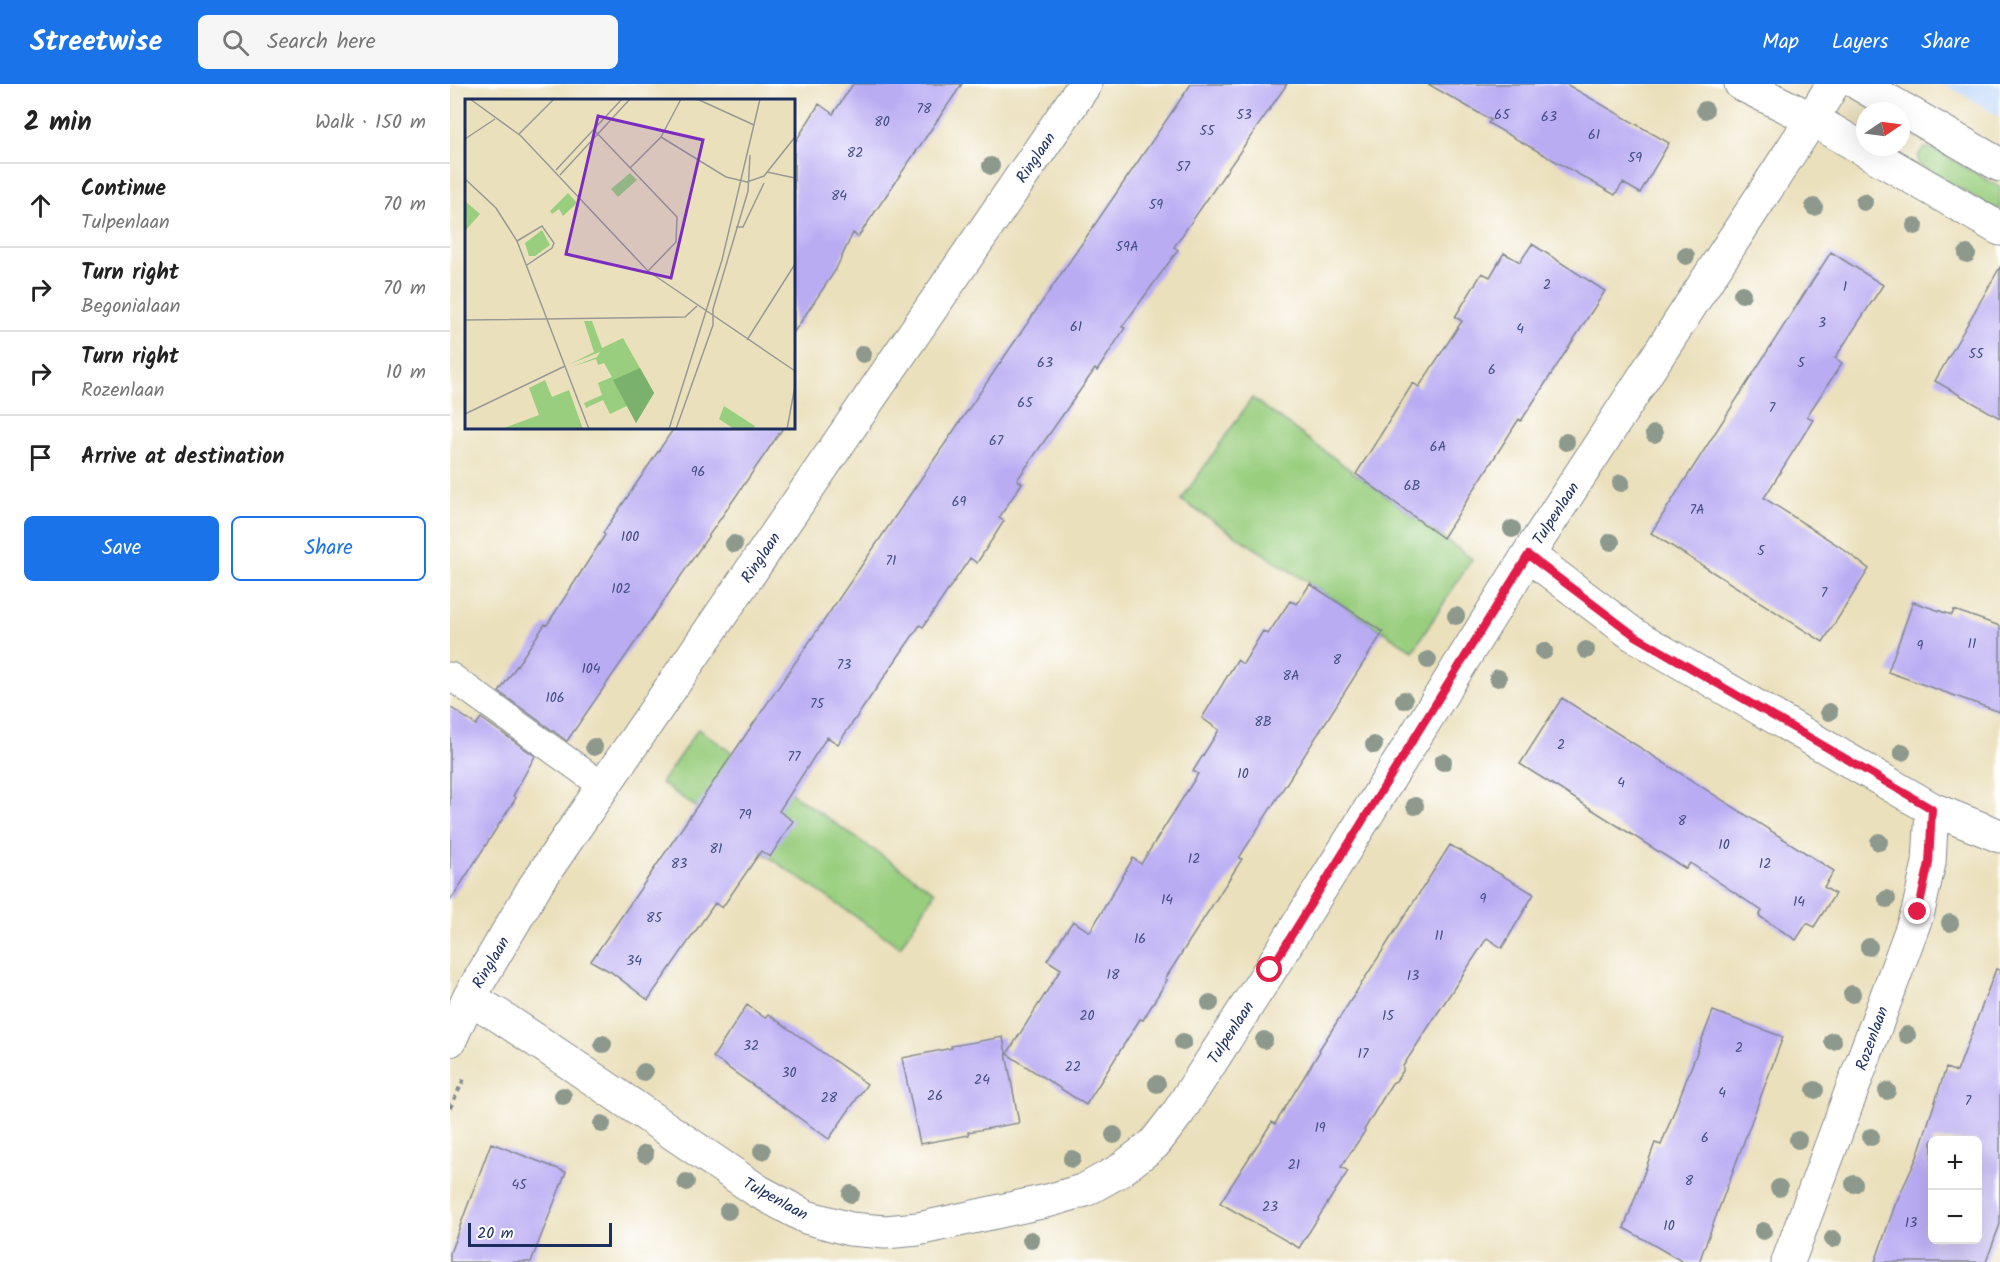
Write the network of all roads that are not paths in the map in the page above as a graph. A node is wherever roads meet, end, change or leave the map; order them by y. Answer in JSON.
{"nodes":[{"id":1,"x":1085,"y":84,"type":"edge"},
{"id":2,"x":1741,"y":84,"type":"edge"},
{"id":3,"x":1833,"y":84,"type":"edge"},
{"id":4,"x":1859,"y":84,"type":"edge"},
{"id":5,"x":1812,"y":119,"type":"junction"},
{"id":6,"x":2000,"y":165,"type":"edge"},
{"id":7,"x":2000,"y":229,"type":"edge"},
{"id":8,"x":1528,"y":555,"type":"junction"},
{"id":9,"x":450,"y":676,"type":"edge"},
{"id":10,"x":603,"y":786,"type":"junction"},
{"id":11,"x":1932,"y":809,"type":"junction"},
{"id":12,"x":2000,"y":836,"type":"edge"},
{"id":13,"x":469,"y":998,"type":"junction"},
{"id":14,"x":450,"y":1040,"type":"edge"},
{"id":15,"x":1788,"y":1262,"type":"edge"}],
"edges":[{"from":1,"to":10,"type":"street","name":"Ringlaan"},
{"from":2,"to":5,"type":"street"},
{"from":3,"to":5,"type":"street","name":"Tulpenlaan"},
{"from":4,"to":6,"type":"street"},
{"from":5,"to":7,"type":"street"},
{"from":5,"to":8,"type":"street","name":"Tulpenlaan"},
{"from":8,"to":11,"type":"street"},
{"from":8,"to":13,"type":"street","name":"Tulpenlaan"},
{"from":9,"to":10,"type":"lane"},
{"from":10,"to":13,"type":"street","name":"Ringlaan"},
{"from":11,"to":12,"type":"street"},
{"from":11,"to":15,"type":"street","name":"Rozenlaan"},
{"from":13,"to":14,"type":"street","name":"Ringlaan"}]}
